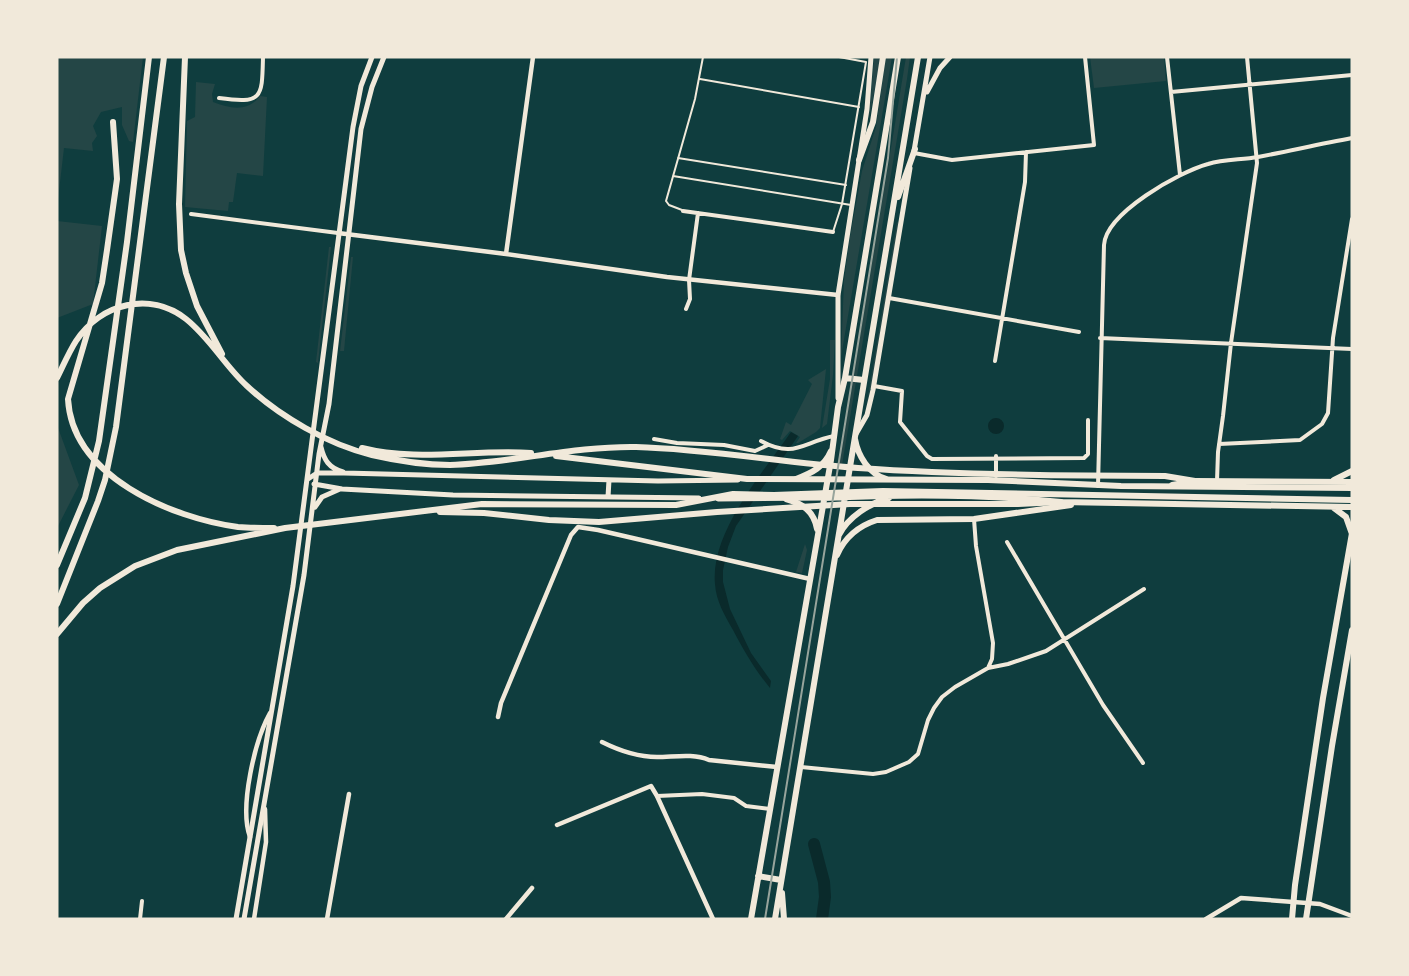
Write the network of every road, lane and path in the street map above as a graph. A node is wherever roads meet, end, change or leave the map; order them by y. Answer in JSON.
{"nodes":[{"id":1,"x":149,"y":57,"type":"edge"},
{"id":2,"x":164,"y":57,"type":"edge"},
{"id":3,"x":185,"y":57,"type":"edge"},
{"id":4,"x":263,"y":57,"type":"edge"},
{"id":5,"x":372,"y":57,"type":"edge"},
{"id":6,"x":384,"y":57,"type":"edge"},
{"id":7,"x":533,"y":57,"type":"edge"},
{"id":8,"x":703,"y":57,"type":"edge"},
{"id":9,"x":839,"y":57,"type":"edge"},
{"id":10,"x":871,"y":57,"type":"edge"},
{"id":11,"x":883,"y":57,"type":"edge"},
{"id":12,"x":898,"y":57,"type":"edge"},
{"id":13,"x":918,"y":57,"type":"edge"},
{"id":14,"x":930,"y":57,"type":"edge"},
{"id":15,"x":950,"y":57,"type":"edge"},
{"id":16,"x":1085,"y":57,"type":"edge"},
{"id":17,"x":1167,"y":57,"type":"edge"},
{"id":18,"x":1247,"y":57,"type":"edge"},
{"id":19,"x":1352,"y":75,"type":"edge"},
{"id":20,"x":700,"y":79,"type":"junction"},
{"id":21,"x":1250,"y":85,"type":"junction"},
{"id":22,"x":1171,"y":92,"type":"junction"},
{"id":23,"x":219,"y":98,"type":"dead end"},
{"id":24,"x":923,"y":105,"type":"junction"},
{"id":25,"x":859,"y":107,"type":"junction"},
{"id":26,"x":114,"y":122,"type":"dead end"},
{"id":27,"x":1352,"y":138,"type":"edge"},
{"id":28,"x":914,"y":151,"type":"junction"},
{"id":29,"x":1026,"y":152,"type":"junction"},
{"id":30,"x":1257,"y":157,"type":"junction"},
{"id":31,"x":678,"y":158,"type":"junction"},
{"id":32,"x":859,"y":160,"type":"junction"},
{"id":33,"x":673,"y":176,"type":"junction"},
{"id":34,"x":1180,"y":176,"type":"junction"},
{"id":35,"x":846,"y":185,"type":"junction"},
{"id":36,"x":842,"y":204,"type":"junction"},
{"id":37,"x":852,"y":205,"type":"junction"},
{"id":38,"x":683,"y":211,"type":"joint"},
{"id":39,"x":698,"y":213,"type":"junction"},
{"id":40,"x":190,"y":214,"type":"dead end"},
{"id":41,"x":892,"y":214,"type":"junction"},
{"id":42,"x":1352,"y":219,"type":"edge"},
{"id":43,"x":833,"y":232,"type":"joint"},
{"id":44,"x":338,"y":233,"type":"junction"},
{"id":45,"x":349,"y":234,"type":"junction"},
{"id":46,"x":506,"y":254,"type":"junction"},
{"id":47,"x":689,"y":280,"type":"junction"},
{"id":48,"x":838,"y":295,"type":"junction"},
{"id":49,"x":890,"y":298,"type":"junction"},
{"id":50,"x":687,"y":309,"type":"dead end"},
{"id":51,"x":1002,"y":318,"type":"junction"},
{"id":52,"x":1079,"y":332,"type":"dead end"},
{"id":53,"x":1100,"y":338,"type":"junction"},
{"id":54,"x":1231,"y":343,"type":"junction"},
{"id":55,"x":1332,"y":349,"type":"junction"},
{"id":56,"x":1352,"y":349,"type":"edge"},
{"id":57,"x":995,"y":362,"type":"dead end"},
{"id":58,"x":227,"y":363,"type":"junction"},
{"id":59,"x":57,"y":378,"type":"edge"},
{"id":60,"x":845,"y":378,"type":"junction"},
{"id":61,"x":864,"y":380,"type":"junction"},
{"id":62,"x":874,"y":386,"type":"junction"},
{"id":63,"x":838,"y":407,"type":"junction"},
{"id":64,"x":1088,"y":420,"type":"dead end"},
{"id":65,"x":855,"y":435,"type":"junction"},
{"id":66,"x":835,"y":436,"type":"junction"},
{"id":67,"x":328,"y":438,"type":"junction"},
{"id":68,"x":654,"y":439,"type":"dead end"},
{"id":69,"x":761,"y":441,"type":"dead end"},
{"id":70,"x":1219,"y":444,"type":"junction"},
{"id":71,"x":321,"y":445,"type":"junction"},
{"id":72,"x":768,"y":445,"type":"junction"},
{"id":73,"x":834,"y":445,"type":"junction"},
{"id":74,"x":996,"y":458,"type":"junction"},
{"id":75,"x":1352,"y":471,"type":"edge"},
{"id":76,"x":317,"y":473,"type":"junction"},
{"id":77,"x":344,"y":473,"type":"junction"},
{"id":78,"x":308,"y":479,"type":"junction"},
{"id":79,"x":748,"y":479,"type":"junction"},
{"id":80,"x":609,"y":480,"type":"junction"},
{"id":81,"x":847,"y":480,"type":"junction"},
{"id":82,"x":784,"y":481,"type":"junction"},
{"id":83,"x":827,"y":481,"type":"junction"},
{"id":84,"x":892,"y":481,"type":"junction"},
{"id":85,"x":1195,"y":481,"type":"junction"},
{"id":86,"x":1216,"y":481,"type":"junction"},
{"id":87,"x":1330,"y":482,"type":"junction"},
{"id":88,"x":1352,"y":482,"type":"edge"},
{"id":89,"x":996,"y":483,"type":"junction"},
{"id":90,"x":316,"y":485,"type":"junction"},
{"id":91,"x":1095,"y":487,"type":"junction"},
{"id":92,"x":1107,"y":487,"type":"junction"},
{"id":93,"x":342,"y":489,"type":"junction"},
{"id":94,"x":1352,"y":489,"type":"edge"},
{"id":95,"x":899,"y":495,"type":"junction"},
{"id":96,"x":608,"y":497,"type":"junction"},
{"id":97,"x":734,"y":497,"type":"junction"},
{"id":98,"x":844,"y":497,"type":"junction"},
{"id":99,"x":824,"y":498,"type":"junction"},
{"id":100,"x":786,"y":499,"type":"junction"},
{"id":101,"x":1352,"y":500,"type":"edge"},
{"id":102,"x":1061,"y":501,"type":"junction"},
{"id":103,"x":1092,"y":501,"type":"junction"},
{"id":104,"x":1106,"y":501,"type":"junction"},
{"id":105,"x":1331,"y":507,"type":"junction"},
{"id":106,"x":1352,"y":507,"type":"edge"},
{"id":107,"x":418,"y":512,"type":"junction"},
{"id":108,"x":312,"y":515,"type":"junction"},
{"id":109,"x":974,"y":519,"type":"junction"},
{"id":110,"x":285,"y":528,"type":"junction"},
{"id":111,"x":1352,"y":533,"type":"edge"},
{"id":112,"x":818,"y":535,"type":"junction"},
{"id":113,"x":836,"y":541,"type":"junction"},
{"id":114,"x":1007,"y":542,"type":"dead end"},
{"id":115,"x":57,"y":565,"type":"edge"},
{"id":116,"x":832,"y":567,"type":"junction"},
{"id":117,"x":810,"y":579,"type":"junction"},
{"id":118,"x":1144,"y":590,"type":"dead end"},
{"id":119,"x":57,"y":604,"type":"edge"},
{"id":120,"x":1352,"y":630,"type":"edge"},
{"id":121,"x":57,"y":634,"type":"edge"},
{"id":122,"x":1064,"y":640,"type":"junction"},
{"id":123,"x":988,"y":668,"type":"junction"},
{"id":124,"x":272,"y":710,"type":"junction"},
{"id":125,"x":498,"y":717,"type":"dead end"},
{"id":126,"x":602,"y":742,"type":"dead end"},
{"id":127,"x":1143,"y":763,"type":"dead end"},
{"id":128,"x":777,"y":767,"type":"junction"},
{"id":129,"x":800,"y":767,"type":"junction"},
{"id":130,"x":349,"y":794,"type":"dead end"},
{"id":131,"x":657,"y":796,"type":"junction"},
{"id":132,"x":265,"y":802,"type":"junction"},
{"id":133,"x":770,"y":809,"type":"junction"},
{"id":134,"x":557,"y":825,"type":"dead end"},
{"id":135,"x":250,"y":837,"type":"junction"},
{"id":136,"x":758,"y":876,"type":"junction"},
{"id":137,"x":781,"y":880,"type":"junction"},
{"id":138,"x":532,"y":888,"type":"dead end"},
{"id":139,"x":142,"y":902,"type":"dead end"},
{"id":140,"x":1295,"y":903,"type":"junction"},
{"id":141,"x":1308,"y":904,"type":"junction"},
{"id":142,"x":1352,"y":915,"type":"edge"},
{"id":143,"x":141,"y":919,"type":"edge"},
{"id":144,"x":236,"y":919,"type":"edge"},
{"id":145,"x":244,"y":919,"type":"edge"},
{"id":146,"x":254,"y":919,"type":"edge"},
{"id":147,"x":327,"y":919,"type":"edge"},
{"id":148,"x":506,"y":919,"type":"edge"},
{"id":149,"x":713,"y":919,"type":"edge"},
{"id":150,"x":751,"y":919,"type":"edge"},
{"id":151,"x":775,"y":919,"type":"edge"},
{"id":152,"x":784,"y":919,"type":"edge"},
{"id":153,"x":1206,"y":919,"type":"edge"},
{"id":154,"x":1292,"y":919,"type":"edge"},
{"id":155,"x":1306,"y":919,"type":"edge"}],
"edges":[{"from":1,"to":115,"type":"main road"},
{"from":2,"to":119,"type":"main road"},
{"from":3,"to":58,"type":"main road"},
{"from":4,"to":23,"type":"street"},
{"from":5,"to":44,"type":"main road"},
{"from":6,"to":45,"type":"main road"},
{"from":7,"to":46,"type":"street"},
{"from":8,"to":20,"type":"lane"},
{"from":9,"to":25,"type":"lane"},
{"from":10,"to":32,"type":"main road"},
{"from":11,"to":32,"type":"main road"},
{"from":12,"to":60,"type":"main road"},
{"from":13,"to":41,"type":"main road"},
{"from":14,"to":24,"type":"main road"},
{"from":15,"to":24,"type":"main road"},
{"from":16,"to":29,"type":"street"},
{"from":17,"to":22,"type":"street"},
{"from":18,"to":21,"type":"street"},
{"from":19,"to":21,"type":"street"},
{"from":20,"to":25,"type":"lane"},
{"from":20,"to":31,"type":"lane"},
{"from":21,"to":22,"type":"street"},
{"from":21,"to":30,"type":"street"},
{"from":22,"to":34,"type":"street"},
{"from":24,"to":28,"type":"main road"},
{"from":25,"to":35,"type":"lane"},
{"from":26,"to":110,"type":"main road"},
{"from":27,"to":30,"type":"street"},
{"from":28,"to":29,"type":"street"},
{"from":28,"to":41,"type":"main road"},
{"from":28,"to":49,"type":"main road"},
{"from":29,"to":51,"type":"street"},
{"from":30,"to":34,"type":"street"},
{"from":30,"to":54,"type":"street"},
{"from":31,"to":33,"type":"lane"},
{"from":31,"to":35,"type":"lane"},
{"from":32,"to":37,"type":"main road"},
{"from":33,"to":36,"type":"lane"},
{"from":33,"to":38,"type":"lane"},
{"from":34,"to":53,"type":"street"},
{"from":35,"to":36,"type":"lane"},
{"from":36,"to":37,"type":"lane"},
{"from":36,"to":43,"type":"lane"},
{"from":37,"to":48,"type":"main road"},
{"from":38,"to":39,"type":"street"},
{"from":39,"to":43,"type":"street"},
{"from":39,"to":47,"type":"street"},
{"from":40,"to":44,"type":"street"},
{"from":41,"to":61,"type":"main road"},
{"from":42,"to":55,"type":"street"},
{"from":44,"to":45,"type":"street"},
{"from":44,"to":78,"type":"main road"},
{"from":45,"to":46,"type":"street"},
{"from":45,"to":71,"type":"main road"},
{"from":46,"to":47,"type":"street"},
{"from":47,"to":48,"type":"street"},
{"from":47,"to":50,"type":"street"},
{"from":48,"to":63,"type":"main road"},
{"from":49,"to":51,"type":"street"},
{"from":49,"to":62,"type":"main road"},
{"from":51,"to":52,"type":"street"},
{"from":51,"to":57,"type":"street"},
{"from":53,"to":54,"type":"street"},
{"from":53,"to":91,"type":"street"},
{"from":54,"to":55,"type":"street"},
{"from":54,"to":70,"type":"street"},
{"from":55,"to":56,"type":"street"},
{"from":55,"to":70,"type":"street"},
{"from":58,"to":59,"type":"main road"},
{"from":58,"to":67,"type":"main road"},
{"from":60,"to":61,"type":"main road"},
{"from":60,"to":63,"type":"main road"},
{"from":61,"to":65,"type":"main road"},
{"from":62,"to":65,"type":"main road"},
{"from":62,"to":74,"type":"street"},
{"from":63,"to":66,"type":"main road"},
{"from":64,"to":74,"type":"street"},
{"from":65,"to":81,"type":"main road"},
{"from":65,"to":84,"type":"main road"},
{"from":66,"to":72,"type":"street"},
{"from":66,"to":73,"type":"main road"},
{"from":67,"to":79,"type":"main road"},
{"from":67,"to":85,"type":"main road"},
{"from":68,"to":72,"type":"street"},
{"from":69,"to":72,"type":"street"},
{"from":70,"to":86,"type":"street"},
{"from":71,"to":76,"type":"main road"},
{"from":71,"to":77,"type":"main road"},
{"from":73,"to":82,"type":"main road"},
{"from":73,"to":83,"type":"main road"},
{"from":74,"to":89,"type":"street"},
{"from":75,"to":87,"type":"main road"},
{"from":76,"to":77,"type":"main road"},
{"from":76,"to":78,"type":"main road"},
{"from":76,"to":90,"type":"main road"},
{"from":77,"to":80,"type":"main road"},
{"from":78,"to":90,"type":"main road"},
{"from":78,"to":124,"type":"main road"},
{"from":79,"to":80,"type":"main road"},
{"from":79,"to":82,"type":"main road"},
{"from":79,"to":94,"type":"main road"},
{"from":80,"to":96,"type":"main road"},
{"from":81,"to":83,"type":"main road"},
{"from":81,"to":84,"type":"main road"},
{"from":81,"to":98,"type":"main road"},
{"from":82,"to":83,"type":"main road"},
{"from":83,"to":99,"type":"main road"},
{"from":84,"to":89,"type":"main road"},
{"from":85,"to":86,"type":"main road"},
{"from":85,"to":92,"type":"main road"},
{"from":86,"to":87,"type":"main road"},
{"from":87,"to":88,"type":"main road"},
{"from":87,"to":105,"type":"main road"},
{"from":89,"to":91,"type":"main road"},
{"from":90,"to":93,"type":"main road"},
{"from":90,"to":108,"type":"main road"},
{"from":91,"to":92,"type":"main road"},
{"from":91,"to":103,"type":"main road"},
{"from":92,"to":104,"type":"main road"},
{"from":93,"to":96,"type":"main road"},
{"from":93,"to":108,"type":"main road"},
{"from":95,"to":98,"type":"main road"},
{"from":95,"to":102,"type":"main road"},
{"from":95,"to":113,"type":"main road"},
{"from":96,"to":97,"type":"main road"},
{"from":97,"to":100,"type":"main road"},
{"from":97,"to":101,"type":"main road"},
{"from":97,"to":107,"type":"main road"},
{"from":98,"to":99,"type":"main road"},
{"from":98,"to":113,"type":"main road"},
{"from":99,"to":100,"type":"main road"},
{"from":99,"to":112,"type":"main road"},
{"from":100,"to":112,"type":"main road"},
{"from":102,"to":103,"type":"main road"},
{"from":102,"to":107,"type":"main road"},
{"from":103,"to":104,"type":"main road"},
{"from":103,"to":109,"type":"main road"},
{"from":104,"to":105,"type":"main road"},
{"from":105,"to":106,"type":"main road"},
{"from":105,"to":111,"type":"main road"},
{"from":107,"to":110,"type":"main road"},
{"from":108,"to":132,"type":"main road"},
{"from":109,"to":116,"type":"main road"},
{"from":109,"to":123,"type":"street"},
{"from":110,"to":121,"type":"main road"},
{"from":111,"to":140,"type":"main road"},
{"from":112,"to":117,"type":"main road"},
{"from":113,"to":116,"type":"main road"},
{"from":114,"to":122,"type":"street"},
{"from":116,"to":129,"type":"main road"},
{"from":117,"to":125,"type":"street"},
{"from":117,"to":128,"type":"main road"},
{"from":118,"to":122,"type":"street"},
{"from":120,"to":141,"type":"main road"},
{"from":122,"to":123,"type":"street"},
{"from":122,"to":127,"type":"street"},
{"from":123,"to":129,"type":"street"},
{"from":124,"to":135,"type":"main road"},
{"from":124,"to":135,"type":"street"},
{"from":126,"to":128,"type":"street"},
{"from":128,"to":133,"type":"main road"},
{"from":129,"to":137,"type":"main road"},
{"from":130,"to":147,"type":"street"},
{"from":131,"to":133,"type":"street"},
{"from":131,"to":134,"type":"street"},
{"from":131,"to":149,"type":"street"},
{"from":132,"to":145,"type":"main road"},
{"from":132,"to":146,"type":"street"},
{"from":133,"to":136,"type":"main road"},
{"from":135,"to":144,"type":"main road"},
{"from":136,"to":137,"type":"main road"},
{"from":136,"to":150,"type":"main road"},
{"from":137,"to":151,"type":"main road"},
{"from":137,"to":152,"type":"main road"},
{"from":138,"to":148,"type":"street"},
{"from":139,"to":143,"type":"street"},
{"from":140,"to":141,"type":"street"},
{"from":140,"to":153,"type":"street"},
{"from":140,"to":154,"type":"main road"},
{"from":141,"to":142,"type":"street"},
{"from":141,"to":155,"type":"main road"}]}
